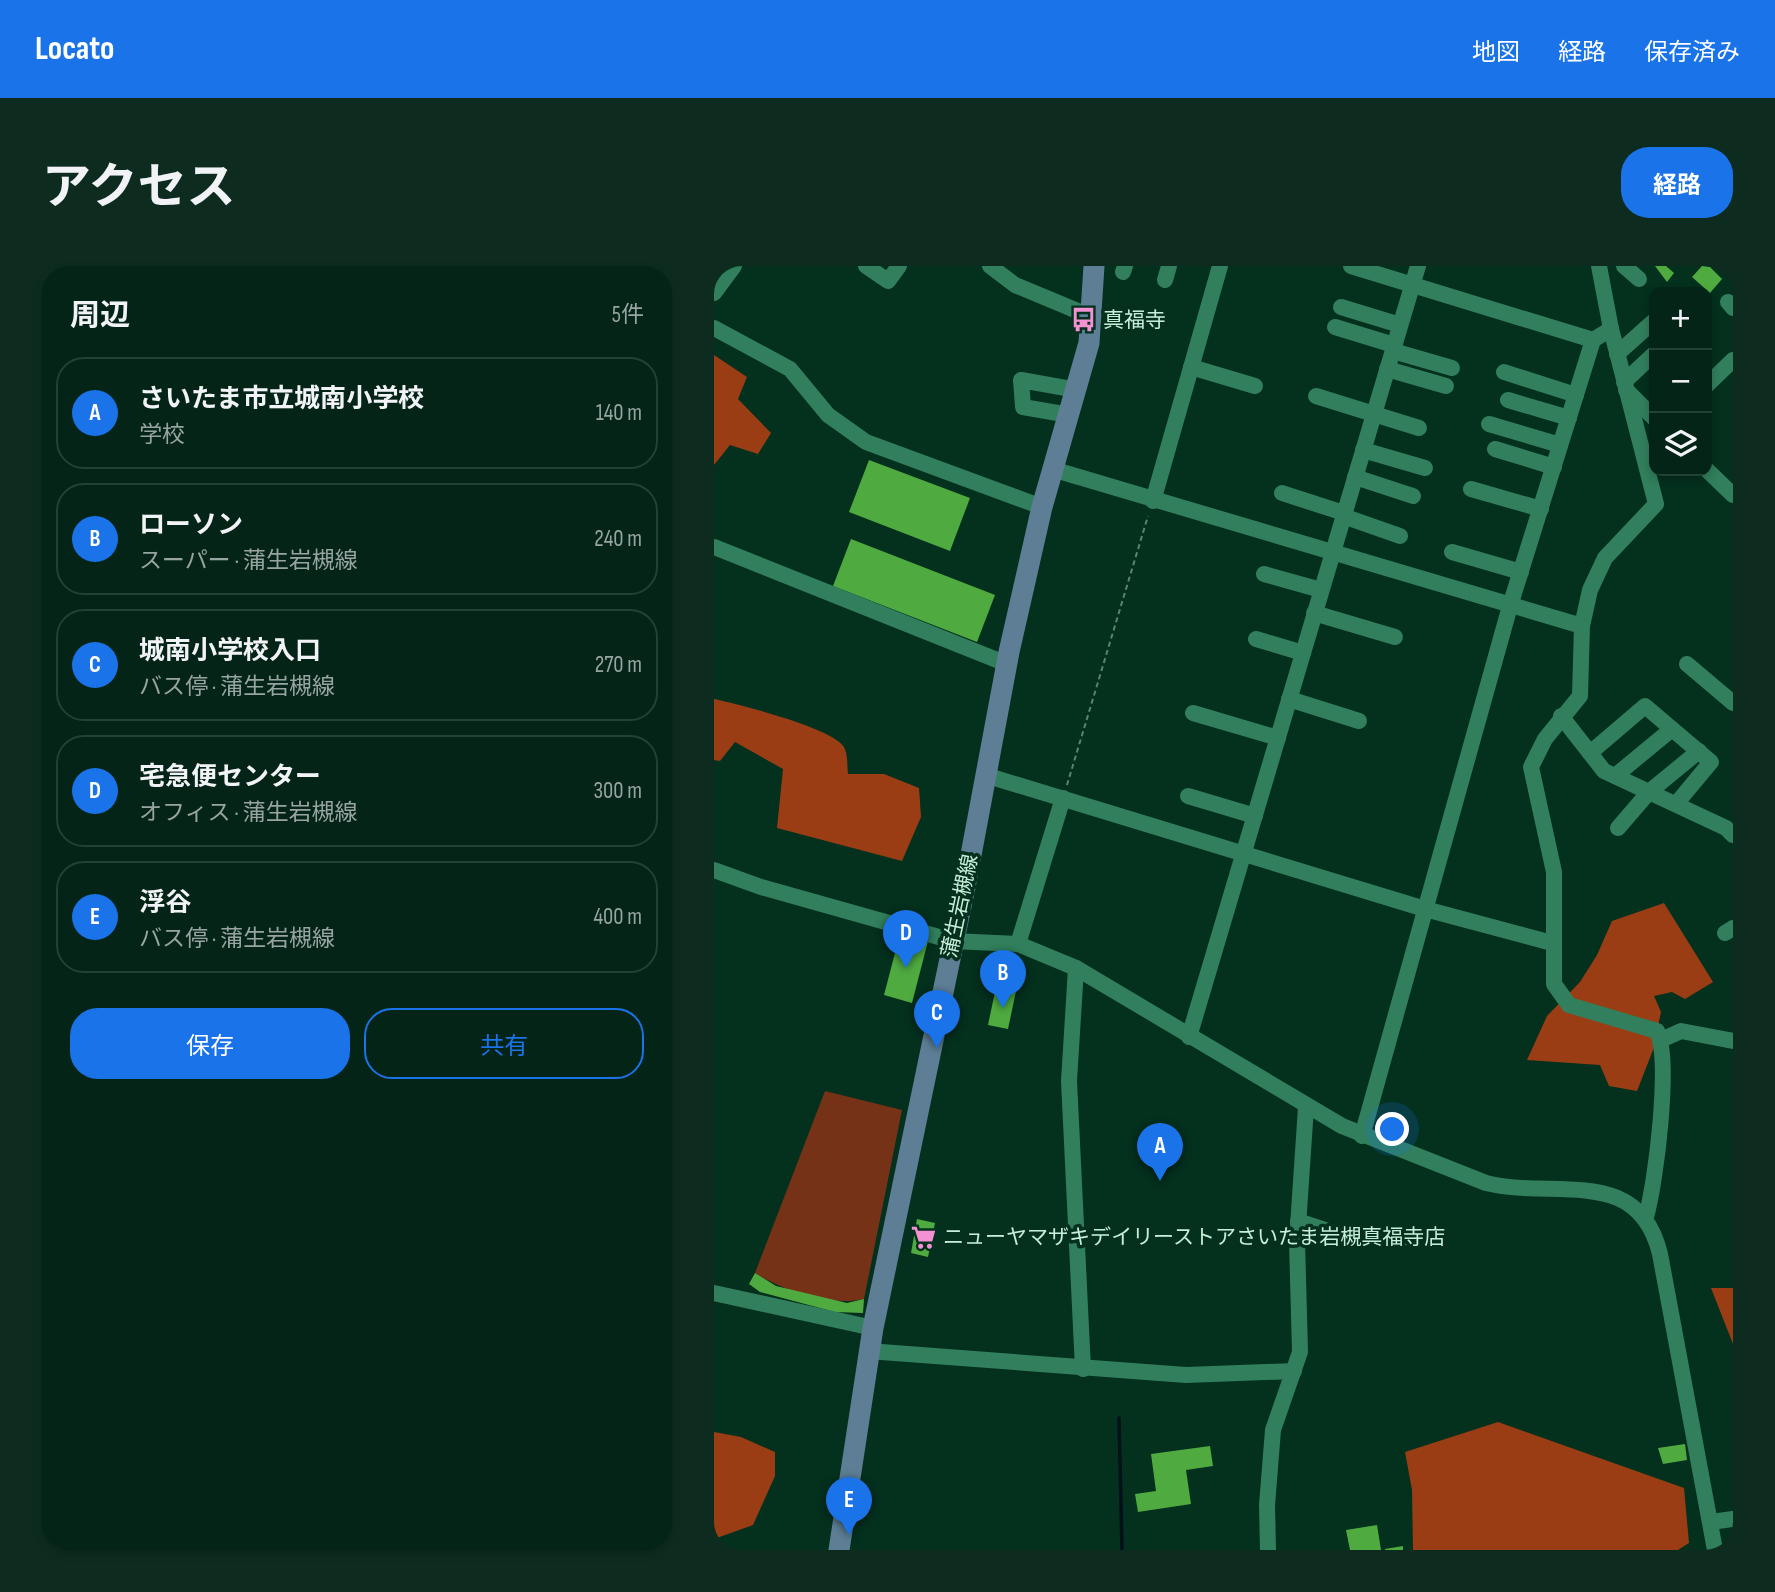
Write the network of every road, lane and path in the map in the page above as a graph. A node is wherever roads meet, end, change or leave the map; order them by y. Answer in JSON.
{"nodes":[{"id":1,"x":734,"y":266,"type":"edge"},
{"id":2,"x":866,"y":266,"type":"edge"},
{"id":3,"x":899,"y":266,"type":"edge"},
{"id":4,"x":990,"y":266,"type":"edge"},
{"id":5,"x":1094,"y":266,"type":"edge"},
{"id":6,"x":1220,"y":266,"type":"edge"},
{"id":7,"x":1351,"y":266,"type":"edge"},
{"id":8,"x":1418,"y":266,"type":"edge"},
{"id":9,"x":1624,"y":266,"type":"edge"},
{"id":10,"x":1601,"y":268,"type":"edge"},
{"id":11,"x":1639,"y":279,"type":"dead end"},
{"id":12,"x":1413,"y":284,"type":"junction"},
{"id":13,"x":714,"y":293,"type":"edge"},
{"id":14,"x":1341,"y":307,"type":"dead end"},
{"id":15,"x":1092,"y":317,"type":"junction"},
{"id":16,"x":1400,"y":325,"type":"junction"},
{"id":17,"x":1649,"y":325,"type":"edge"},
{"id":18,"x":1335,"y":327,"type":"dead end"},
{"id":19,"x":714,"y":328,"type":"edge"},
{"id":20,"x":1611,"y":329,"type":"junction"},
{"id":21,"x":1593,"y":340,"type":"junction"},
{"id":22,"x":1394,"y":348,"type":"junction"},
{"id":23,"x":1617,"y":354,"type":"junction"},
{"id":24,"x":1649,"y":360,"type":"edge"},
{"id":25,"x":1733,"y":360,"type":"edge"},
{"id":26,"x":1191,"y":367,"type":"junction"},
{"id":27,"x":1452,"y":368,"type":"dead end"},
{"id":28,"x":1387,"y":369,"type":"junction"},
{"id":29,"x":1504,"y":372,"type":"dead end"},
{"id":30,"x":1712,"y":380,"type":"edge"},
{"id":31,"x":1255,"y":386,"type":"dead end"},
{"id":32,"x":1446,"y":386,"type":"dead end"},
{"id":33,"x":1625,"y":386,"type":"junction"},
{"id":34,"x":1077,"y":390,"type":"junction"},
{"id":35,"x":1576,"y":395,"type":"junction"},
{"id":36,"x":1316,"y":396,"type":"dead end"},
{"id":37,"x":1508,"y":400,"type":"dead end"},
{"id":38,"x":1649,"y":413,"type":"edge"},
{"id":39,"x":1374,"y":414,"type":"junction"},
{"id":40,"x":1069,"y":415,"type":"junction"},
{"id":41,"x":1569,"y":418,"type":"junction"},
{"id":42,"x":1489,"y":424,"type":"dead end"},
{"id":43,"x":1419,"y":428,"type":"dead end"},
{"id":44,"x":1560,"y":446,"type":"junction"},
{"id":45,"x":1495,"y":449,"type":"dead end"},
{"id":46,"x":1363,"y":450,"type":"junction"},
{"id":47,"x":1553,"y":467,"type":"junction"},
{"id":48,"x":1426,"y":468,"type":"dead end"},
{"id":49,"x":1052,"y":469,"type":"junction"},
{"id":50,"x":1712,"y":475,"type":"edge"},
{"id":51,"x":1355,"y":477,"type":"junction"},
{"id":52,"x":1471,"y":489,"type":"dead end"},
{"id":53,"x":1282,"y":493,"type":"dead end"},
{"id":54,"x":1733,"y":495,"type":"edge"},
{"id":55,"x":1413,"y":496,"type":"dead end"},
{"id":56,"x":1153,"y":501,"type":"junction"},
{"id":57,"x":1042,"y":507,"type":"junction"},
{"id":58,"x":1541,"y":509,"type":"junction"},
{"id":59,"x":1344,"y":514,"type":"junction"},
{"id":60,"x":1399,"y":536,"type":"dead end"},
{"id":61,"x":714,"y":547,"type":"edge"},
{"id":62,"x":1452,"y":552,"type":"dead end"},
{"id":63,"x":1332,"y":554,"type":"junction"},
{"id":64,"x":1521,"y":572,"type":"junction"},
{"id":65,"x":1264,"y":574,"type":"dead end"},
{"id":66,"x":1321,"y":590,"type":"junction"},
{"id":67,"x":1510,"y":606,"type":"junction"},
{"id":68,"x":1314,"y":613,"type":"junction"},
{"id":69,"x":1582,"y":626,"type":"junction"},
{"id":70,"x":1395,"y":638,"type":"dead end"},
{"id":71,"x":1255,"y":639,"type":"dead end"},
{"id":72,"x":1303,"y":653,"type":"junction"},
{"id":73,"x":1007,"y":664,"type":"junction"},
{"id":74,"x":1687,"y":664,"type":"dead end"},
{"id":75,"x":1289,"y":699,"type":"junction"},
{"id":76,"x":1733,"y":703,"type":"edge"},
{"id":77,"x":1193,"y":713,"type":"dead end"},
{"id":78,"x":1561,"y":716,"type":"junction"},
{"id":79,"x":1359,"y":721,"type":"dead end"},
{"id":80,"x":1672,"y":729,"type":"junction"},
{"id":81,"x":1278,"y":738,"type":"junction"},
{"id":82,"x":1699,"y":751,"type":"junction"},
{"id":83,"x":1590,"y":753,"type":"junction"},
{"id":84,"x":985,"y":775,"type":"junction"},
{"id":85,"x":1615,"y":776,"type":"junction"},
{"id":86,"x":1649,"y":792,"type":"junction"},
{"id":87,"x":1188,"y":796,"type":"dead end"},
{"id":88,"x":1063,"y":798,"type":"junction"},
{"id":89,"x":1675,"y":804,"type":"junction"},
{"id":90,"x":1255,"y":816,"type":"junction"},
{"id":91,"x":1731,"y":826,"type":"edge"},
{"id":92,"x":1618,"y":828,"type":"dead end"},
{"id":93,"x":1244,"y":853,"type":"junction"},
{"id":94,"x":714,"y":870,"type":"edge"},
{"id":95,"x":1425,"y":908,"type":"junction"},
{"id":96,"x":953,"y":941,"type":"junction"},
{"id":97,"x":1552,"y":943,"type":"junction"},
{"id":98,"x":1018,"y":944,"type":"junction"},
{"id":99,"x":1076,"y":968,"type":"junction"},
{"id":100,"x":1189,"y":1037,"type":"junction"},
{"id":101,"x":1661,"y":1040,"type":"junction"},
{"id":102,"x":1733,"y":1041,"type":"edge"},
{"id":103,"x":1306,"y":1107,"type":"junction"},
{"id":104,"x":1362,"y":1136,"type":"junction"},
{"id":105,"x":1646,"y":1217,"type":"junction"},
{"id":106,"x":1298,"y":1221,"type":"junction"},
{"id":107,"x":1402,"y":1238,"type":"dead end"},
{"id":108,"x":714,"y":1293,"type":"edge"},
{"id":109,"x":873,"y":1328,"type":"junction"},
{"id":110,"x":869,"y":1351,"type":"junction"},
{"id":111,"x":1083,"y":1369,"type":"junction"},
{"id":112,"x":1294,"y":1371,"type":"junction"},
{"id":113,"x":1733,"y":1519,"type":"edge"},
{"id":114,"x":1711,"y":1522,"type":"junction"},
{"id":115,"x":839,"y":1550,"type":"edge"},
{"id":116,"x":1268,"y":1550,"type":"edge"},
{"id":117,"x":1716,"y":1550,"type":"edge"}],
"edges":[{"from":1,"to":13,"type":"street"},
{"from":2,"to":3,"type":"street"},
{"from":4,"to":15,"type":"street"},
{"from":5,"to":15,"type":"main road","name":"蒲生岩槻線"},
{"from":6,"to":26,"type":"street"},
{"from":7,"to":12,"type":"street"},
{"from":8,"to":12,"type":"street"},
{"from":9,"to":11,"type":"street"},
{"from":10,"to":20,"type":"street"},
{"from":12,"to":16,"type":"street"},
{"from":12,"to":21,"type":"street"},
{"from":14,"to":16,"type":"street"},
{"from":15,"to":34,"type":"main road","name":"蒲生岩槻線"},
{"from":16,"to":22,"type":"street"},
{"from":17,"to":23,"type":"street"},
{"from":18,"to":22,"type":"street"},
{"from":19,"to":57,"type":"street"},
{"from":20,"to":21,"type":"street"},
{"from":20,"to":23,"type":"street"},
{"from":21,"to":35,"type":"street"},
{"from":22,"to":27,"type":"street"},
{"from":22,"to":28,"type":"street"},
{"from":23,"to":33,"type":"street"},
{"from":24,"to":33,"type":"street"},
{"from":25,"to":30,"type":"street"},
{"from":26,"to":31,"type":"street"},
{"from":26,"to":56,"type":"street"},
{"from":28,"to":32,"type":"street"},
{"from":28,"to":39,"type":"street"},
{"from":29,"to":35,"type":"street"},
{"from":33,"to":38,"type":"street"},
{"from":33,"to":69,"type":"street"},
{"from":34,"to":40,"type":"main road","name":"蒲生岩槻線"},
{"from":34,"to":40,"type":"street"},
{"from":35,"to":41,"type":"street"},
{"from":36,"to":39,"type":"street"},
{"from":37,"to":41,"type":"street"},
{"from":39,"to":43,"type":"street"},
{"from":39,"to":46,"type":"street"},
{"from":40,"to":49,"type":"main road","name":"蒲生岩槻線"},
{"from":41,"to":44,"type":"street"},
{"from":42,"to":44,"type":"street"},
{"from":44,"to":47,"type":"street"},
{"from":45,"to":47,"type":"street"},
{"from":46,"to":48,"type":"street"},
{"from":46,"to":51,"type":"street"},
{"from":47,"to":58,"type":"street"},
{"from":49,"to":56,"type":"street"},
{"from":49,"to":57,"type":"main road","name":"蒲生岩槻線"},
{"from":50,"to":54,"type":"street"},
{"from":51,"to":55,"type":"street"},
{"from":51,"to":59,"type":"street"},
{"from":52,"to":58,"type":"street"},
{"from":53,"to":59,"type":"street"},
{"from":56,"to":63,"type":"street"},
{"from":56,"to":88,"type":"path"},
{"from":57,"to":73,"type":"main road","name":"蒲生岩槻線"},
{"from":58,"to":64,"type":"street"},
{"from":59,"to":60,"type":"street"},
{"from":59,"to":63,"type":"street"},
{"from":61,"to":73,"type":"street"},
{"from":62,"to":64,"type":"street"},
{"from":63,"to":66,"type":"street"},
{"from":63,"to":67,"type":"street"},
{"from":64,"to":67,"type":"street"},
{"from":65,"to":66,"type":"street"},
{"from":66,"to":68,"type":"street"},
{"from":67,"to":69,"type":"street"},
{"from":67,"to":95,"type":"street"},
{"from":68,"to":70,"type":"street"},
{"from":68,"to":72,"type":"street"},
{"from":69,"to":78,"type":"street"},
{"from":71,"to":72,"type":"street"},
{"from":72,"to":75,"type":"street"},
{"from":73,"to":84,"type":"main road","name":"蒲生岩槻線"},
{"from":74,"to":76,"type":"street"},
{"from":75,"to":79,"type":"street"},
{"from":75,"to":81,"type":"street"},
{"from":77,"to":81,"type":"street"},
{"from":78,"to":83,"type":"street"},
{"from":78,"to":97,"type":"street"},
{"from":80,"to":82,"type":"street"},
{"from":80,"to":83,"type":"street"},
{"from":80,"to":85,"type":"street"},
{"from":81,"to":90,"type":"street"},
{"from":82,"to":86,"type":"street"},
{"from":82,"to":89,"type":"street"},
{"from":83,"to":85,"type":"street"},
{"from":84,"to":88,"type":"street"},
{"from":84,"to":96,"type":"main road","name":"蒲生岩槻線"},
{"from":85,"to":86,"type":"street"},
{"from":86,"to":89,"type":"street"},
{"from":86,"to":92,"type":"street"},
{"from":87,"to":90,"type":"street"},
{"from":88,"to":93,"type":"street"},
{"from":88,"to":98,"type":"street"},
{"from":89,"to":91,"type":"street"},
{"from":90,"to":93,"type":"street"},
{"from":93,"to":95,"type":"street"},
{"from":93,"to":100,"type":"street"},
{"from":94,"to":96,"type":"street"},
{"from":95,"to":97,"type":"street"},
{"from":95,"to":104,"type":"street"},
{"from":96,"to":98,"type":"street"},
{"from":96,"to":109,"type":"main road","name":"蒲生岩槻線"},
{"from":97,"to":101,"type":"street"},
{"from":98,"to":99,"type":"street"},
{"from":99,"to":100,"type":"street"},
{"from":99,"to":111,"type":"street"},
{"from":100,"to":103,"type":"street"},
{"from":101,"to":102,"type":"street"},
{"from":101,"to":105,"type":"street"},
{"from":103,"to":104,"type":"street"},
{"from":103,"to":106,"type":"street"},
{"from":104,"to":105,"type":"street"},
{"from":105,"to":114,"type":"street"},
{"from":106,"to":107,"type":"street"},
{"from":106,"to":112,"type":"street"},
{"from":108,"to":109,"type":"street"},
{"from":109,"to":110,"type":"main road","name":"蒲生岩槻線"},
{"from":110,"to":111,"type":"street"},
{"from":110,"to":115,"type":"main road","name":"蒲生岩槻線"},
{"from":111,"to":112,"type":"street"},
{"from":112,"to":116,"type":"street"},
{"from":113,"to":114,"type":"street"},
{"from":114,"to":117,"type":"street"}]}
